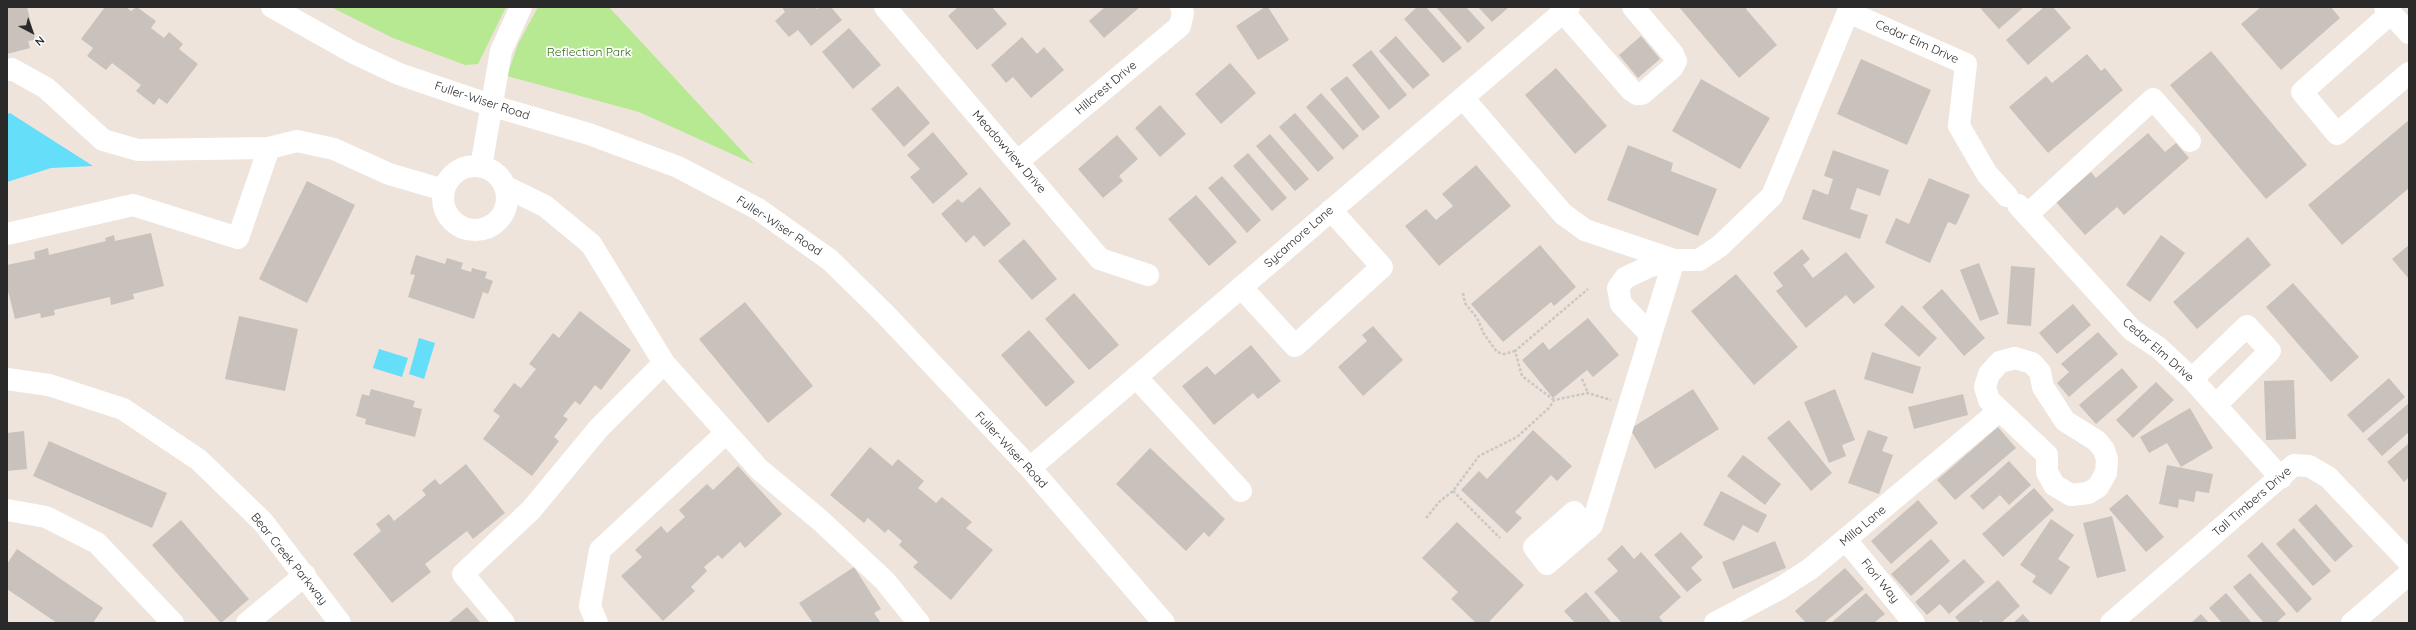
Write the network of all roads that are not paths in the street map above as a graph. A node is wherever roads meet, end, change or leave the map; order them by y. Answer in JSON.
{"nodes":[{"id":1,"x":272,"y":7,"type":"edge"},
{"id":2,"x":521,"y":7,"type":"edge"},
{"id":3,"x":884,"y":7,"type":"edge"},
{"id":4,"x":1181,"y":7,"type":"edge"},
{"id":5,"x":1633,"y":7,"type":"edge"},
{"id":6,"x":1566,"y":9,"type":"edge"},
{"id":7,"x":1849,"y":9,"type":"edge"},
{"id":8,"x":2388,"y":10,"type":"edge"},
{"id":9,"x":2409,"y":33,"type":"edge"},
{"id":10,"x":7,"y":70,"type":"edge"},
{"id":11,"x":2409,"y":73,"type":"edge"},
{"id":12,"x":1463,"y":98,"type":"junction"},
{"id":13,"x":493,"y":106,"type":"junction"},
{"id":14,"x":2190,"y":141,"type":"dead end"},
{"id":15,"x":269,"y":148,"type":"junction"},
{"id":16,"x":1017,"y":162,"type":"junction"},
{"id":17,"x":481,"y":167,"type":"junction"},
{"id":18,"x":506,"y":187,"type":"junction"},
{"id":19,"x":444,"y":190,"type":"junction"},
{"id":20,"x":2017,"y":205,"type":"junction"},
{"id":21,"x":1331,"y":210,"type":"junction"},
{"id":22,"x":7,"y":234,"type":"edge"},
{"id":23,"x":1674,"y":260,"type":"junction"},
{"id":24,"x":1148,"y":275,"type":"dead end"},
{"id":25,"x":1241,"y":287,"type":"junction"},
{"id":26,"x":1651,"y":335,"type":"junction"},
{"id":27,"x":664,"y":363,"type":"junction"},
{"id":28,"x":1136,"y":377,"type":"junction"},
{"id":29,"x":7,"y":379,"type":"edge"},
{"id":30,"x":2192,"y":379,"type":"junction"},
{"id":31,"x":2216,"y":405,"type":"junction"},
{"id":32,"x":1999,"y":411,"type":"junction"},
{"id":33,"x":726,"y":433,"type":"junction"},
{"id":34,"x":1030,"y":468,"type":"junction"},
{"id":35,"x":2281,"y":478,"type":"junction"},
{"id":36,"x":1241,"y":491,"type":"dead end"},
{"id":37,"x":7,"y":510,"type":"edge"},
{"id":38,"x":1588,"y":529,"type":"dead end"},
{"id":39,"x":1846,"y":540,"type":"junction"},
{"id":40,"x":2409,"y":562,"type":"edge"},
{"id":41,"x":2409,"y":574,"type":"edge"},
{"id":42,"x":305,"y":575,"type":"junction"},
{"id":43,"x":173,"y":623,"type":"edge"},
{"id":44,"x":247,"y":623,"type":"edge"},
{"id":45,"x":340,"y":623,"type":"edge"},
{"id":46,"x":504,"y":623,"type":"edge"},
{"id":47,"x":597,"y":623,"type":"edge"},
{"id":48,"x":919,"y":623,"type":"edge"},
{"id":49,"x":1164,"y":623,"type":"edge"},
{"id":50,"x":1714,"y":623,"type":"edge"},
{"id":51,"x":1914,"y":623,"type":"edge"},
{"id":52,"x":2111,"y":623,"type":"edge"},
{"id":53,"x":2352,"y":623,"type":"edge"}],
"edges":[{"from":1,"to":13,"type":"street","name":"Fuller-Wiser Road"},
{"from":2,"to":13,"type":"street"},
{"from":3,"to":16,"type":"street","name":"Meadowview Drive"},
{"from":4,"to":16,"type":"street","name":"Hillcrest Drive"},
{"from":5,"to":6,"type":"street"},
{"from":6,"to":12,"type":"street","name":"Sycamore Lane"},
{"from":7,"to":20,"type":"street","name":"Cedar Elm Drive"},
{"from":7,"to":23,"type":"street"},
{"from":8,"to":9,"type":"street"},
{"from":8,"to":11,"type":"street"},
{"from":10,"to":15,"type":"street"},
{"from":12,"to":21,"type":"street","name":"Sycamore Lane"},
{"from":12,"to":23,"type":"street"},
{"from":13,"to":17,"type":"street"},
{"from":13,"to":34,"type":"street","name":"Fuller-Wiser Road"},
{"from":14,"to":20,"type":"street"},
{"from":15,"to":19,"type":"street"},
{"from":15,"to":22,"type":"street"},
{"from":16,"to":24,"type":"street","name":"Meadowview Drive"},
{"from":17,"to":18,"type":"street"},
{"from":17,"to":19,"type":"street"},
{"from":18,"to":19,"type":"street"},
{"from":18,"to":27,"type":"street"},
{"from":20,"to":30,"type":"street","name":"Cedar Elm Drive"},
{"from":21,"to":25,"type":"street","name":"Sycamore Lane"},
{"from":21,"to":25,"type":"street"},
{"from":23,"to":26,"type":"street"},
{"from":23,"to":26,"type":"street"},
{"from":25,"to":28,"type":"street","name":"Sycamore Lane"},
{"from":26,"to":38,"type":"street"},
{"from":27,"to":33,"type":"street"},
{"from":27,"to":46,"type":"street"},
{"from":28,"to":34,"type":"street","name":"Sycamore Lane"},
{"from":28,"to":36,"type":"street"},
{"from":29,"to":42,"type":"street","name":"Bear Creek Parkway"},
{"from":30,"to":31,"type":"street","name":"Cedar Elm Drive"},
{"from":30,"to":31,"type":"street"},
{"from":31,"to":35,"type":"street","name":"Cedar Elm Drive"},
{"from":32,"to":32,"type":"street"},
{"from":32,"to":39,"type":"street","name":"Milla Lane"},
{"from":33,"to":47,"type":"street"},
{"from":33,"to":48,"type":"street"},
{"from":34,"to":49,"type":"street","name":"Fuller-Wiser Road"},
{"from":35,"to":40,"type":"street","name":"Tall Timbers Drive"},
{"from":35,"to":52,"type":"street","name":"Tall Timbers Drive"},
{"from":37,"to":43,"type":"street"},
{"from":39,"to":50,"type":"street","name":"Milla Lane"},
{"from":39,"to":51,"type":"street","name":"Fiori Way"},
{"from":41,"to":53,"type":"street"},
{"from":42,"to":44,"type":"street"},
{"from":42,"to":45,"type":"street","name":"Bear Creek Parkway"}]}
